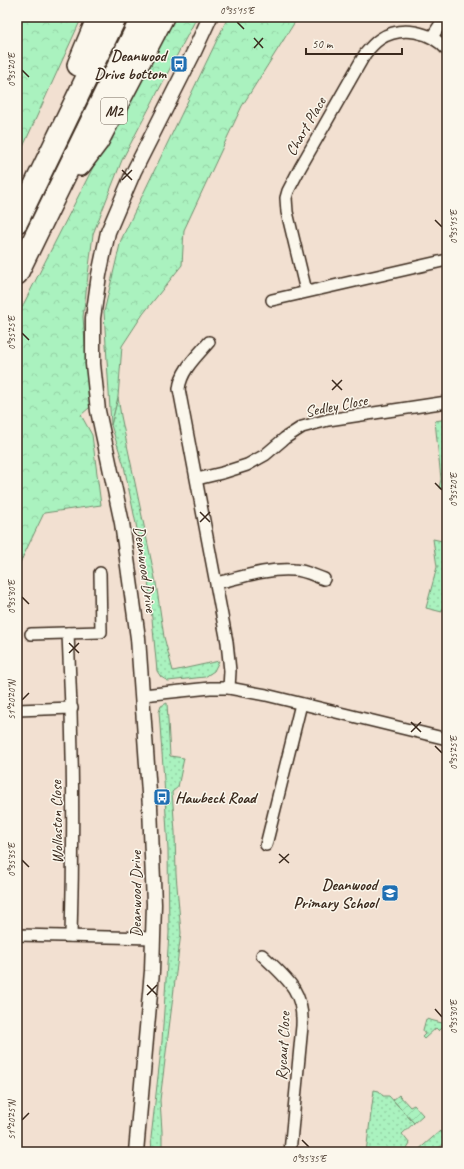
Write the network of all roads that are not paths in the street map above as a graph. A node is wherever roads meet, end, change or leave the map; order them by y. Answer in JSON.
{"nodes":[{"id":1,"x":98,"y":17,"type":"edge"},
{"id":2,"x":116,"y":17,"type":"edge"},
{"id":3,"x":142,"y":17,"type":"edge"},
{"id":4,"x":163,"y":17,"type":"edge"},
{"id":5,"x":210,"y":17,"type":"edge"},
{"id":6,"x":445,"y":17,"type":"edge"},
{"id":7,"x":432,"y":37,"type":"junction"},
{"id":8,"x":447,"y":50,"type":"edge"},
{"id":9,"x":57,"y":138,"type":"junction"},
{"id":10,"x":54,"y":199,"type":"junction"},
{"id":11,"x":17,"y":222,"type":"edge"},
{"id":12,"x":447,"y":260,"type":"edge"},
{"id":13,"x":17,"y":274,"type":"edge"},
{"id":14,"x":306,"y":291,"type":"junction"},
{"id":15,"x":272,"y":300,"type":"dead end"},
{"id":16,"x":209,"y":342,"type":"dead end"},
{"id":17,"x":447,"y":402,"type":"edge"},
{"id":18,"x":197,"y":479,"type":"junction"},
{"id":19,"x":100,"y":573,"type":"dead end"},
{"id":20,"x":324,"y":579,"type":"dead end"},
{"id":21,"x":217,"y":583,"type":"junction"},
{"id":22,"x":68,"y":633,"type":"junction"},
{"id":23,"x":31,"y":634,"type":"dead end"},
{"id":24,"x":229,"y":688,"type":"junction"},
{"id":25,"x":143,"y":695,"type":"junction"},
{"id":26,"x":301,"y":704,"type":"junction"},
{"id":27,"x":72,"y":708,"type":"junction"},
{"id":28,"x":17,"y":710,"type":"edge"},
{"id":29,"x":447,"y":739,"type":"edge"},
{"id":30,"x":266,"y":845,"type":"dead end"},
{"id":31,"x":17,"y":935,"type":"edge"},
{"id":32,"x":71,"y":936,"type":"junction"},
{"id":33,"x":153,"y":938,"type":"junction"},
{"id":34,"x":262,"y":955,"type":"dead end"},
{"id":35,"x":136,"y":1152,"type":"edge"},
{"id":36,"x":290,"y":1152,"type":"edge"}],
"edges":[{"from":1,"to":9,"type":"highway","number":"M2"},
{"from":2,"to":9,"type":"highway","number":"M2"},
{"from":3,"to":10,"type":"highway","number":"M2"},
{"from":4,"to":10,"type":"highway","number":"M2"},
{"from":5,"to":25,"type":"street","name":"Deanwood Drive"},
{"from":6,"to":7,"type":"street"},
{"from":7,"to":8,"type":"street","name":"Chart Place"},
{"from":7,"to":14,"type":"street","name":"Chart Place"},
{"from":9,"to":11,"type":"highway","number":"M2"},
{"from":10,"to":13,"type":"highway","number":"M2"},
{"from":12,"to":14,"type":"street"},
{"from":14,"to":15,"type":"street"},
{"from":16,"to":18,"type":"street"},
{"from":17,"to":18,"type":"street","name":"Sedley Close"},
{"from":18,"to":21,"type":"street"},
{"from":19,"to":22,"type":"street"},
{"from":20,"to":21,"type":"street"},
{"from":21,"to":24,"type":"street"},
{"from":22,"to":23,"type":"street"},
{"from":22,"to":27,"type":"street","name":"Wollaston Close"},
{"from":24,"to":25,"type":"street"},
{"from":24,"to":26,"type":"street"},
{"from":25,"to":33,"type":"street","name":"Deanwood Drive"},
{"from":26,"to":29,"type":"street"},
{"from":26,"to":30,"type":"street"},
{"from":27,"to":28,"type":"street"},
{"from":27,"to":32,"type":"street","name":"Wollaston Close"},
{"from":31,"to":32,"type":"street"},
{"from":32,"to":33,"type":"street"},
{"from":33,"to":35,"type":"street","name":"Deanwood Drive"},
{"from":34,"to":36,"type":"street","name":"Rycaut Close"}]}
